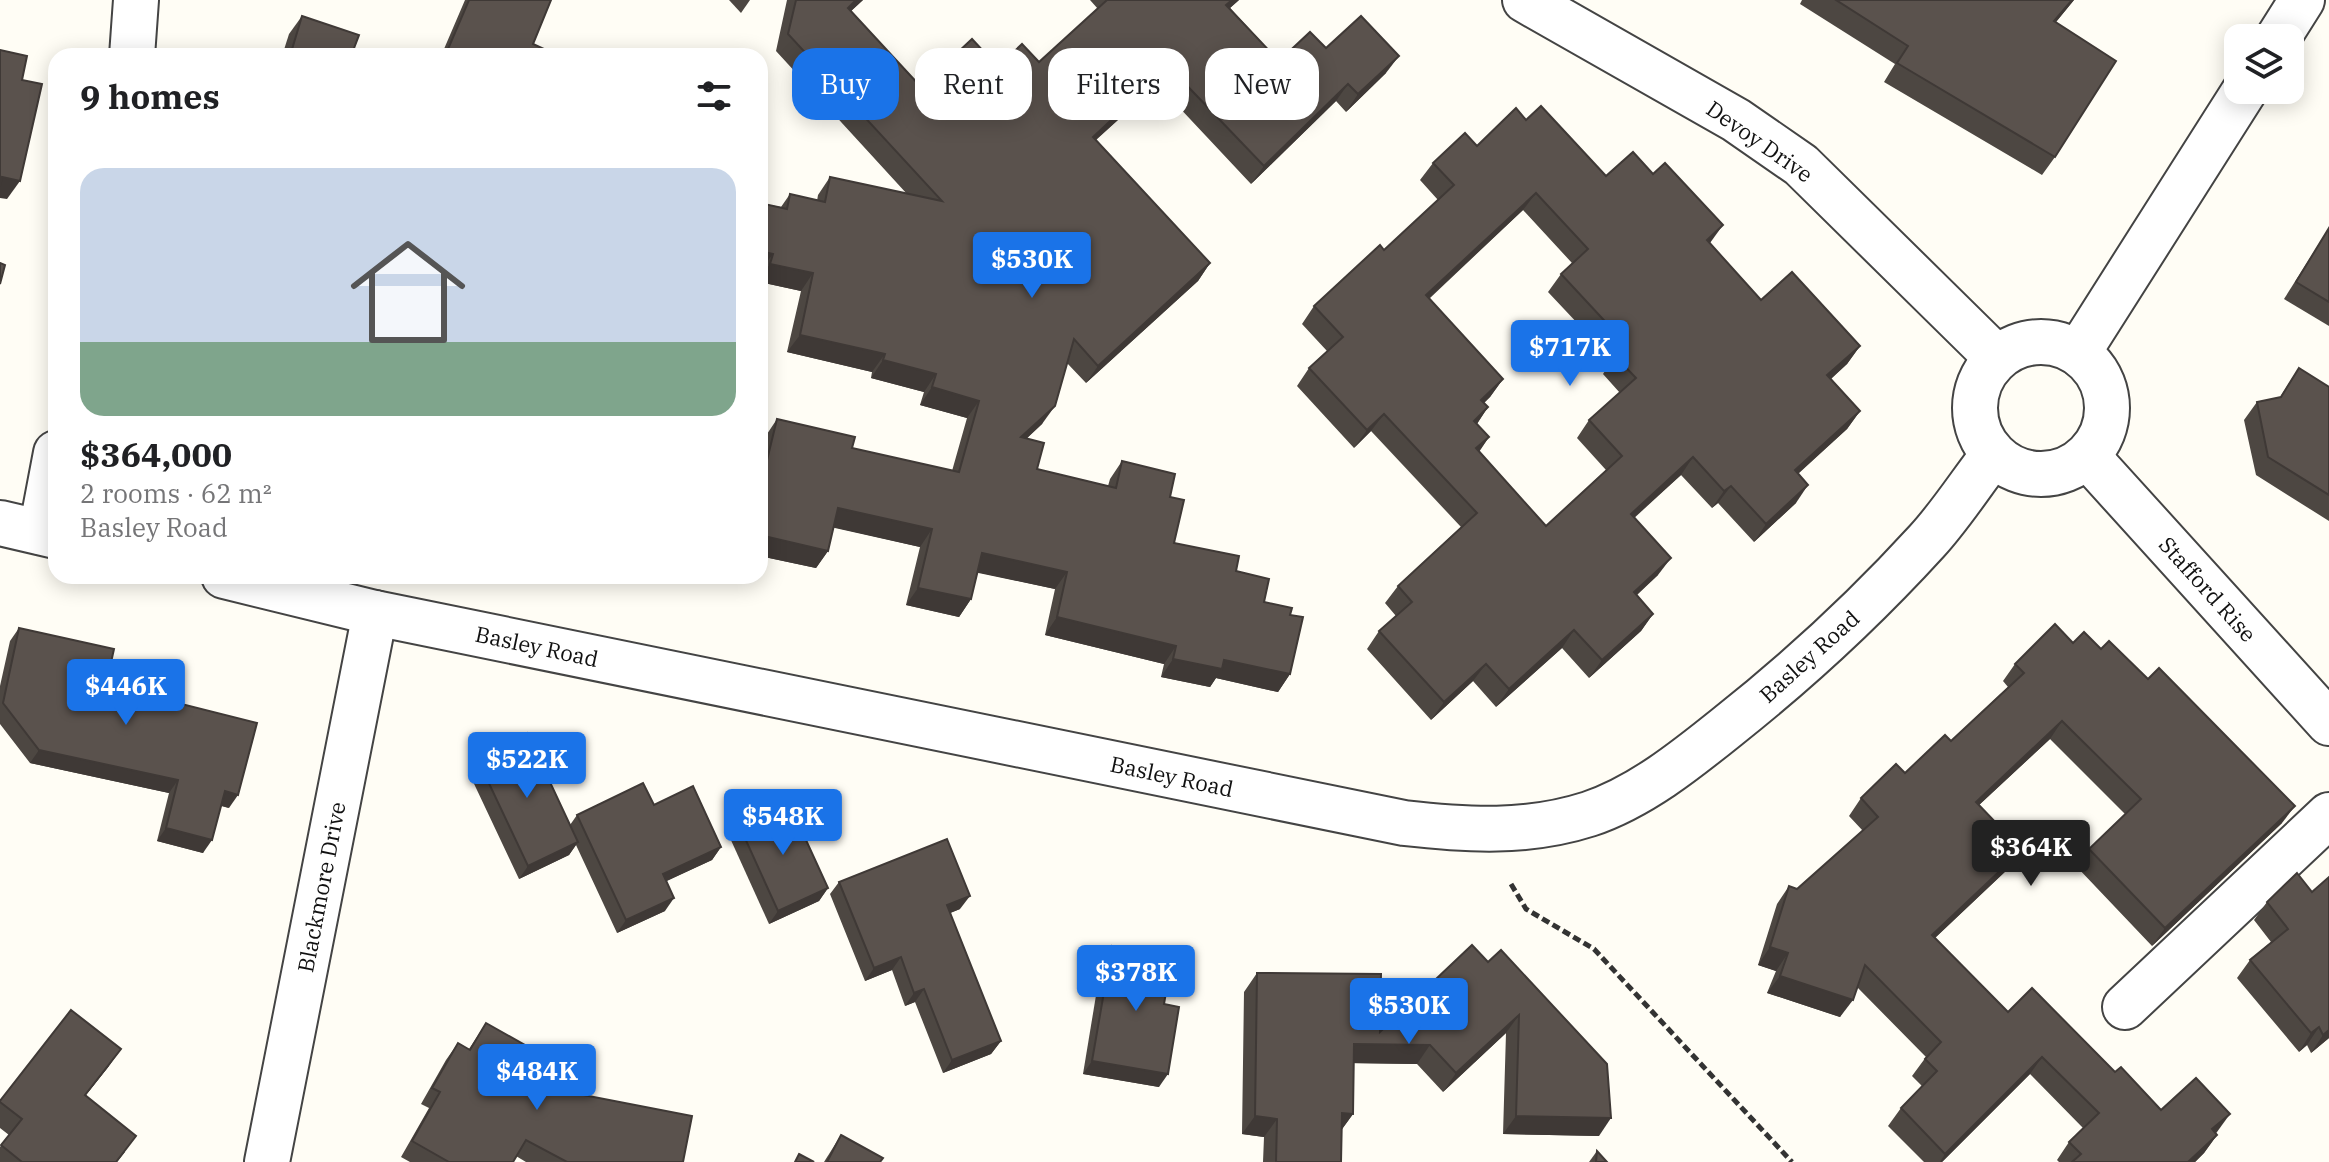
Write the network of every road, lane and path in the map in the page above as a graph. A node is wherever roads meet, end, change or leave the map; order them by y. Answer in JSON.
{"nodes":[{"id":1,"x":136,"y":0,"type":"edge"},
{"id":2,"x":1525,"y":0,"type":"edge"},
{"id":3,"x":2302,"y":0,"type":"edge"},
{"id":4,"x":2287,"y":24,"type":"edge"},
{"id":5,"x":133,"y":48,"type":"edge"},
{"id":6,"x":2236,"y":104,"type":"edge"},
{"id":7,"x":2078,"y":353,"type":"junction"},
{"id":8,"x":1997,"y":358,"type":"junction"},
{"id":9,"x":1993,"y":455,"type":"junction"},
{"id":10,"x":2087,"y":456,"type":"junction"},
{"id":11,"x":48,"y":479,"type":"edge"},
{"id":12,"x":32,"y":530,"type":"edge"},
{"id":13,"x":257,"y":584,"type":"edge"},
{"id":14,"x":375,"y":613,"type":"junction"},
{"id":15,"x":2329,"y":723,"type":"edge"},
{"id":16,"x":2329,"y":815,"type":"edge"},
{"id":17,"x":1511,"y":884,"type":"dead end"},
{"id":18,"x":2125,"y":1007,"type":"dead end"},
{"id":19,"x":267,"y":1162,"type":"edge"},
{"id":20,"x":1792,"y":1162,"type":"edge"}],
"edges":[{"from":1,"to":5,"type":"street"},
{"from":2,"to":8,"type":"street","name":"Devoy Drive"},
{"from":3,"to":4,"type":"street"},
{"from":6,"to":7,"type":"street"},
{"from":7,"to":8,"type":"street"},
{"from":7,"to":10,"type":"street"},
{"from":8,"to":9,"type":"street"},
{"from":9,"to":10,"type":"street"},
{"from":9,"to":14,"type":"street","name":"Basley Road"},
{"from":10,"to":15,"type":"street","name":"Stafford Rise"},
{"from":11,"to":12,"type":"street"},
{"from":13,"to":14,"type":"street","name":"Basley Road"},
{"from":14,"to":19,"type":"street","name":"Blackmore Drive"},
{"from":16,"to":18,"type":"street"},
{"from":17,"to":20,"type":"path"}]}
